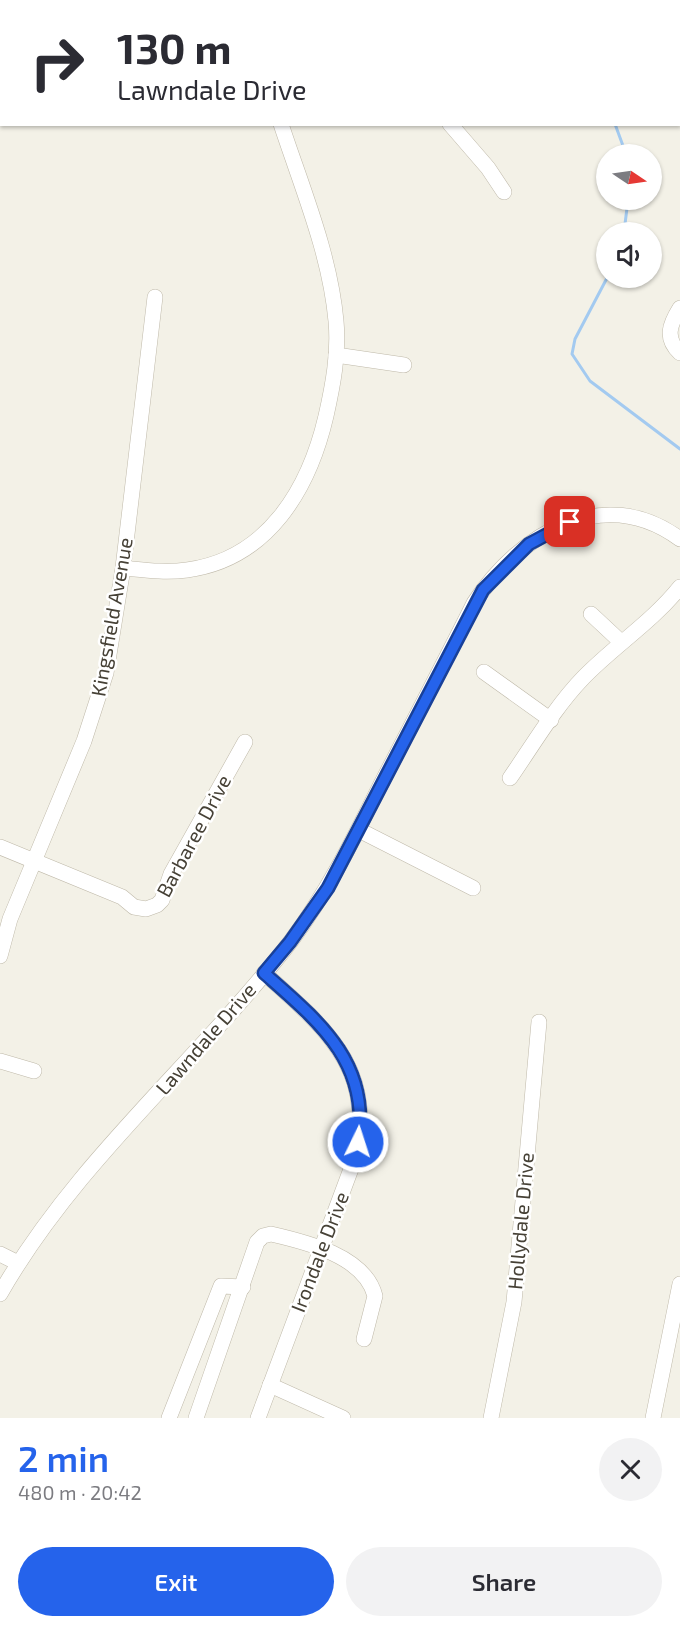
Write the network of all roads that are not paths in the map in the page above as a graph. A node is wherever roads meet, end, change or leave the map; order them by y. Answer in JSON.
{"nodes":[{"id":1,"x":281,"y":126,"type":"edge"},
{"id":2,"x":459,"y":128,"type":"edge"},
{"id":3,"x":504,"y":192,"type":"dead end"},
{"id":4,"x":155,"y":297,"type":"dead end"},
{"id":5,"x":680,"y":308,"type":"edge"},
{"id":6,"x":680,"y":353,"type":"edge"},
{"id":7,"x":336,"y":355,"type":"junction"},
{"id":8,"x":404,"y":365,"type":"dead end"},
{"id":9,"x":680,"y":539,"type":"edge"},
{"id":10,"x":123,"y":568,"type":"junction"},
{"id":11,"x":680,"y":587,"type":"edge"},
{"id":12,"x":591,"y":614,"type":"dead end"},
{"id":13,"x":621,"y":642,"type":"junction"},
{"id":14,"x":484,"y":672,"type":"dead end"},
{"id":15,"x":551,"y":720,"type":"junction"},
{"id":16,"x":245,"y":742,"type":"dead end"},
{"id":17,"x":510,"y":778,"type":"dead end"},
{"id":18,"x":359,"y":830,"type":"junction"},
{"id":19,"x":0,"y":847,"type":"edge"},
{"id":20,"x":36,"y":861,"type":"junction"},
{"id":21,"x":473,"y":888,"type":"dead end"},
{"id":22,"x":0,"y":956,"type":"edge"},
{"id":23,"x":264,"y":973,"type":"junction"},
{"id":24,"x":539,"y":1022,"type":"dead end"},
{"id":25,"x":0,"y":1061,"type":"edge"},
{"id":26,"x":34,"y":1071,"type":"dead end"},
{"id":27,"x":320,"y":1246,"type":"junction"},
{"id":28,"x":0,"y":1254,"type":"edge"},
{"id":29,"x":18,"y":1263,"type":"junction"},
{"id":30,"x":680,"y":1284,"type":"edge"},
{"id":31,"x":243,"y":1287,"type":"junction"},
{"id":32,"x":0,"y":1294,"type":"edge"},
{"id":33,"x":364,"y":1339,"type":"dead end"},
{"id":34,"x":270,"y":1385,"type":"junction"},
{"id":35,"x":169,"y":1418,"type":"edge"},
{"id":36,"x":196,"y":1418,"type":"edge"},
{"id":37,"x":258,"y":1418,"type":"edge"},
{"id":38,"x":343,"y":1418,"type":"edge"},
{"id":39,"x":491,"y":1418,"type":"edge"},
{"id":40,"x":653,"y":1418,"type":"edge"}],
"edges":[{"from":1,"to":7,"type":"street"},
{"from":2,"to":3,"type":"street"},
{"from":4,"to":10,"type":"street","name":"Kingsfield Avenue"},
{"from":5,"to":6,"type":"street"},
{"from":7,"to":8,"type":"street"},
{"from":7,"to":10,"type":"street"},
{"from":9,"to":18,"type":"street","name":"Lawndale Drive"},
{"from":10,"to":20,"type":"street","name":"Kingsfield Avenue"},
{"from":11,"to":13,"type":"street"},
{"from":12,"to":13,"type":"street"},
{"from":13,"to":15,"type":"street"},
{"from":14,"to":15,"type":"street"},
{"from":15,"to":17,"type":"street"},
{"from":16,"to":20,"type":"street","name":"Barbaree Drive"},
{"from":18,"to":21,"type":"street"},
{"from":18,"to":23,"type":"street","name":"Lawndale Drive"},
{"from":19,"to":20,"type":"street","name":"Barbaree Drive"},
{"from":20,"to":22,"type":"street","name":"Kingsfield Avenue"},
{"from":23,"to":27,"type":"street","name":"Irondale Drive"},
{"from":23,"to":29,"type":"street","name":"Lawndale Drive"},
{"from":24,"to":39,"type":"street","name":"Hollydale Drive"},
{"from":25,"to":26,"type":"street"},
{"from":27,"to":31,"type":"street"},
{"from":27,"to":33,"type":"street"},
{"from":27,"to":34,"type":"street","name":"Irondale Drive"},
{"from":28,"to":29,"type":"street"},
{"from":29,"to":32,"type":"street","name":"Lawndale Drive"},
{"from":30,"to":40,"type":"street"},
{"from":31,"to":35,"type":"street"},
{"from":31,"to":36,"type":"street"},
{"from":34,"to":37,"type":"street","name":"Irondale Drive"},
{"from":34,"to":38,"type":"street"}]}
